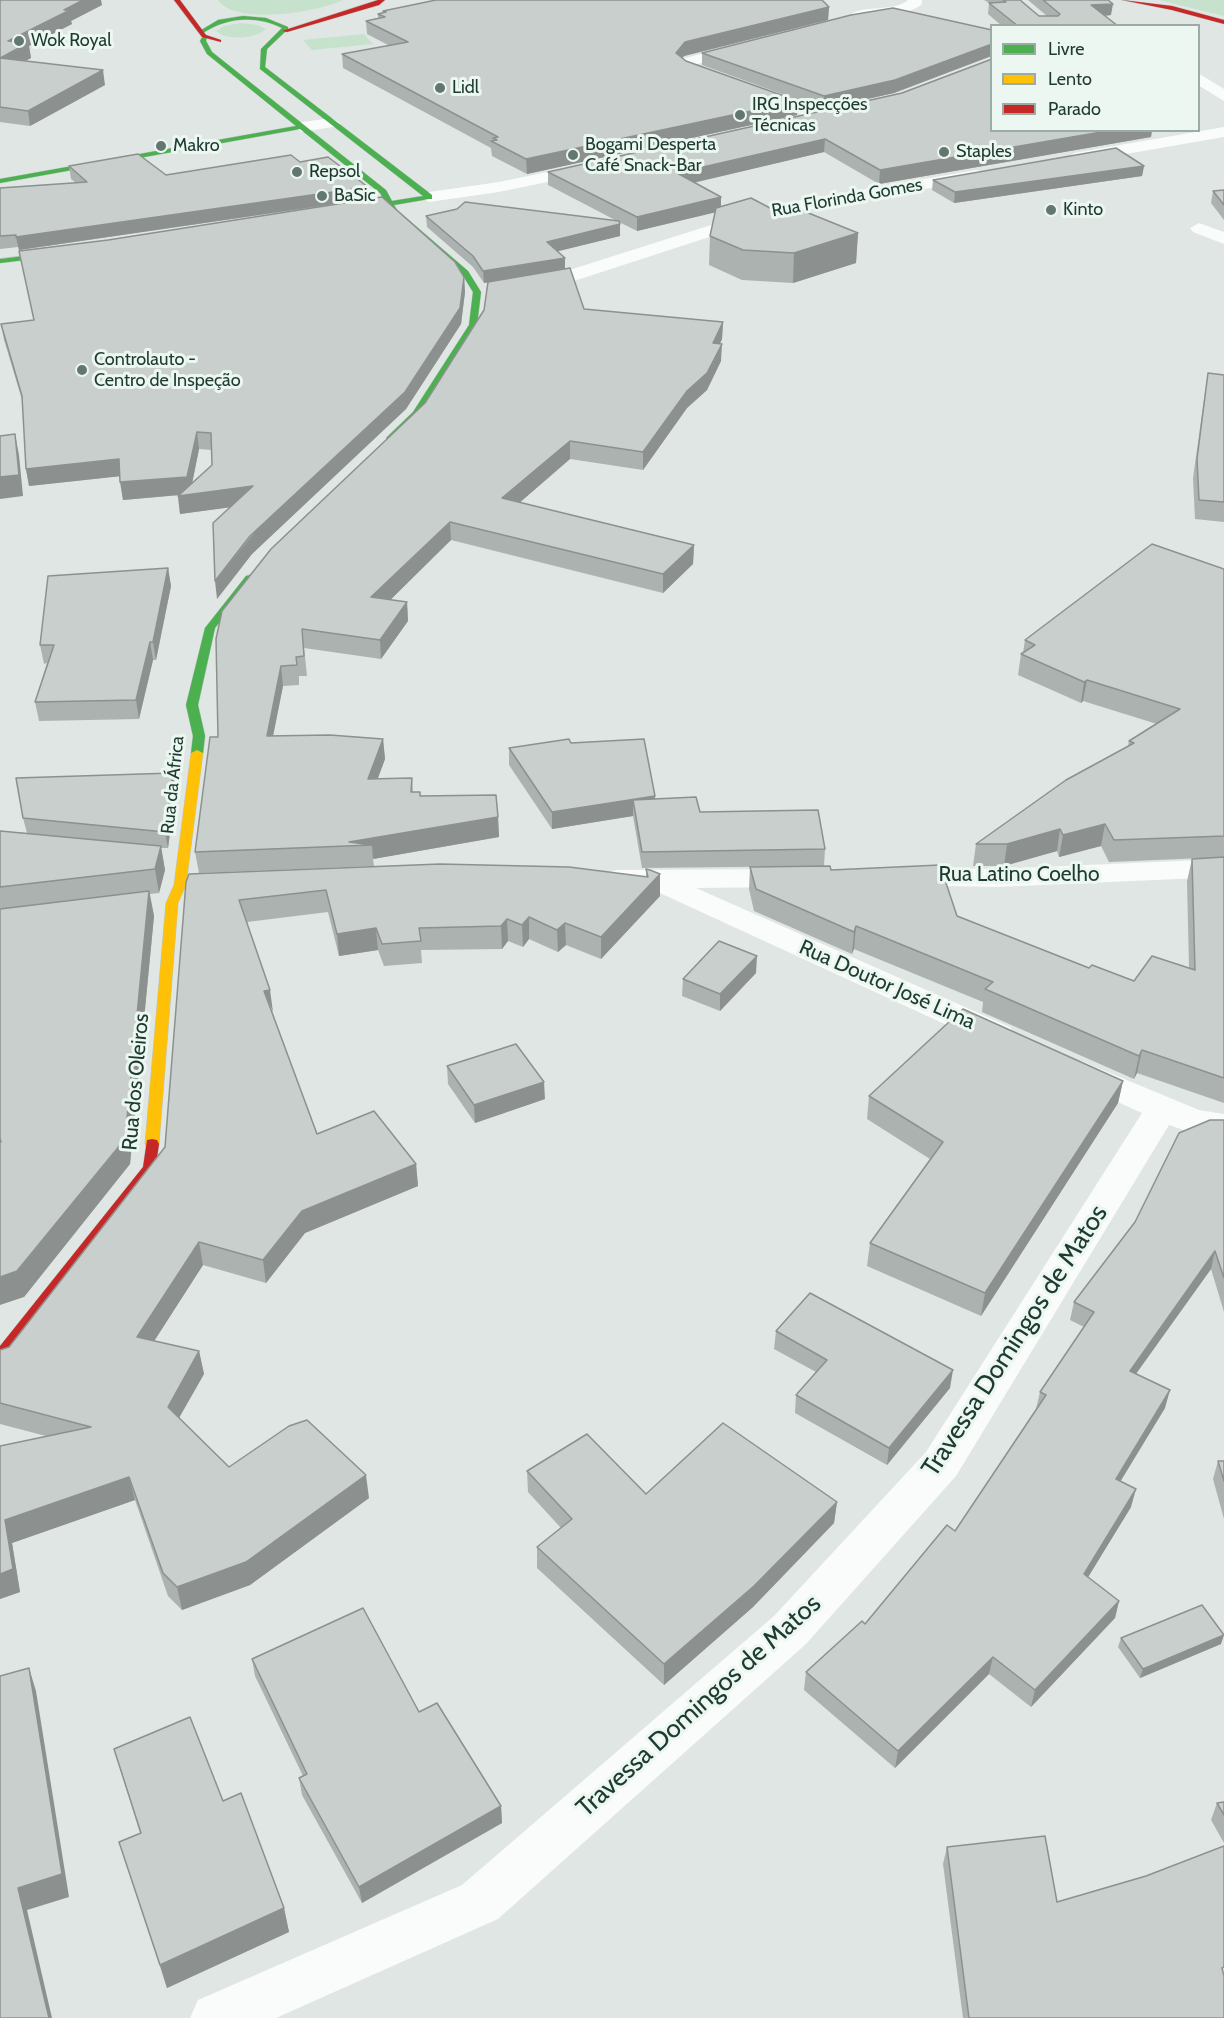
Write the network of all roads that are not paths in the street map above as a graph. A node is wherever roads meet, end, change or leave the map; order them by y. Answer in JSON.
{"nodes":[{"id":1,"x":177,"y":0,"type":"edge"},
{"id":2,"x":359,"y":0,"type":"edge"},
{"id":3,"x":382,"y":0,"type":"edge"},
{"id":4,"x":915,"y":0,"type":"edge"},
{"id":5,"x":1125,"y":0,"type":"edge"},
{"id":6,"x":213,"y":8,"type":"dead end"},
{"id":7,"x":244,"y":19,"type":"junction"},
{"id":8,"x":265,"y":20,"type":"junction"},
{"id":9,"x":848,"y":20,"type":"edge"},
{"id":10,"x":1224,"y":22,"type":"edge"},
{"id":11,"x":203,"y":34,"type":"junction"},
{"id":12,"x":280,"y":34,"type":"junction"},
{"id":13,"x":766,"y":42,"type":"edge"},
{"id":14,"x":1200,"y":78,"type":"edge"},
{"id":15,"x":1224,"y":96,"type":"edge"},
{"id":16,"x":332,"y":123,"type":"junction"},
{"id":17,"x":786,"y":124,"type":"edge"},
{"id":18,"x":302,"y":127,"type":"junction"},
{"id":19,"x":1224,"y":132,"type":"edge"},
{"id":20,"x":1058,"y":161,"type":"edge"},
{"id":21,"x":612,"y":163,"type":"edge"},
{"id":22,"x":999,"y":171,"type":"edge"},
{"id":23,"x":0,"y":181,"type":"edge"},
{"id":24,"x":429,"y":197,"type":"junction"},
{"id":25,"x":389,"y":203,"type":"junction"},
{"id":26,"x":358,"y":208,"type":"edge"},
{"id":27,"x":1199,"y":228,"type":"dead end"},
{"id":28,"x":1224,"y":238,"type":"edge"},
{"id":29,"x":76,"y":251,"type":"edge"},
{"id":30,"x":0,"y":261,"type":"edge"},
{"id":31,"x":477,"y":292,"type":"junction"},
{"id":32,"x":379,"y":450,"type":"edge"},
{"id":33,"x":256,"y":570,"type":"edge"},
{"id":34,"x":1224,"y":868,"type":"edge"},
{"id":35,"x":826,"y":877,"type":"edge"},
{"id":36,"x":872,"y":877,"type":"edge"},
{"id":37,"x":180,"y":878,"type":"junction"},
{"id":38,"x":593,"y":878,"type":"edge"},
{"id":39,"x":652,"y":880,"type":"junction"},
{"id":40,"x":138,"y":906,"type":"edge"},
{"id":41,"x":1021,"y":1045,"type":"edge"},
{"id":42,"x":1053,"y":1059,"type":"edge"},
{"id":43,"x":1162,"y":1108,"type":"junction"},
{"id":44,"x":1224,"y":1126,"type":"edge"},
{"id":45,"x":0,"y":1358,"type":"edge"},
{"id":46,"x":216,"y":2018,"type":"edge"}],
"edges":[{"from":1,"to":11,"type":"main road"},
{"from":2,"to":8,"type":"main road"},
{"from":3,"to":12,"type":"main road"},
{"from":4,"to":9,"type":"street"},
{"from":5,"to":10,"type":"main road"},
{"from":6,"to":7,"type":"main road"},
{"from":7,"to":8,"type":"main road"},
{"from":7,"to":11,"type":"main road"},
{"from":8,"to":12,"type":"main road"},
{"from":11,"to":12,"type":"main road"},
{"from":11,"to":18,"type":"main road"},
{"from":12,"to":16,"type":"main road"},
{"from":13,"to":17,"type":"street"},
{"from":14,"to":15,"type":"street"},
{"from":16,"to":18,"type":"street"},
{"from":16,"to":24,"type":"main road"},
{"from":18,"to":23,"type":"main road"},
{"from":18,"to":25,"type":"main road"},
{"from":19,"to":20,"type":"street"},
{"from":21,"to":24,"type":"street"},
{"from":22,"to":31,"type":"street","name":"Rua Florinda Gomes"},
{"from":24,"to":25,"type":"main road"},
{"from":25,"to":26,"type":"main road"},
{"from":25,"to":31,"type":"main road"},
{"from":27,"to":28,"type":"street"},
{"from":29,"to":30,"type":"main road"},
{"from":31,"to":32,"type":"main road"},
{"from":33,"to":37,"type":"main road","name":"Rua da África"},
{"from":34,"to":36,"type":"street","name":"Rua Latino Coelho"},
{"from":35,"to":39,"type":"street"},
{"from":37,"to":40,"type":"street"},
{"from":37,"to":45,"type":"main road","name":"Rua dos Oleiros"},
{"from":38,"to":39,"type":"street"},
{"from":39,"to":41,"type":"street","name":"Rua Doutor José Lima"},
{"from":42,"to":43,"type":"street"},
{"from":43,"to":44,"type":"street"},
{"from":43,"to":46,"type":"street","name":"Travessa Domingos de Matos"}]}
